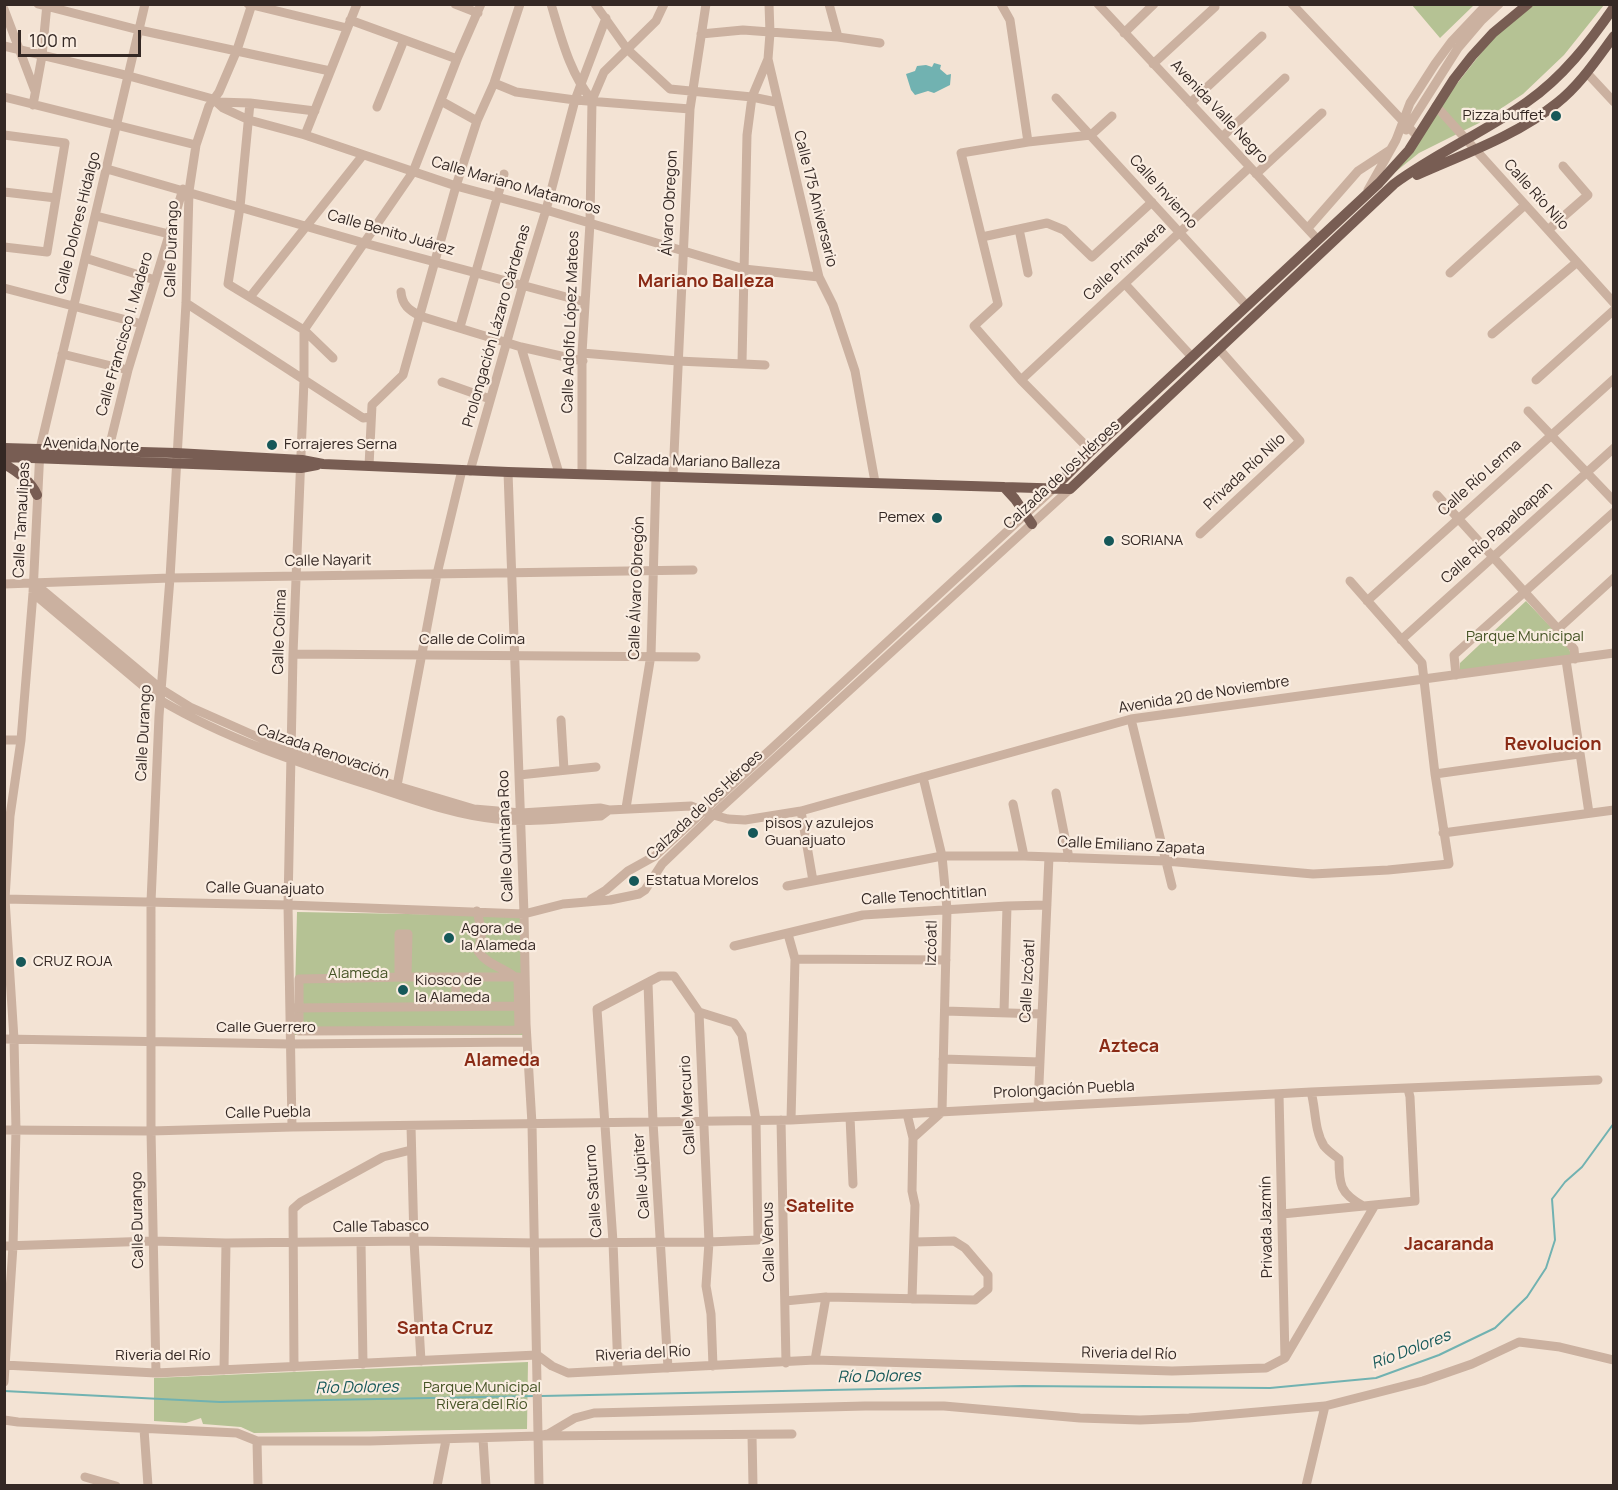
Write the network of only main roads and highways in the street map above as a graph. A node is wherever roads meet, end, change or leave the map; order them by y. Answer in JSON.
{"nodes":[{"id":1,"x":1528,"y":4,"type":"edge"},
{"id":2,"x":1614,"y":7,"type":"edge"},
{"id":3,"x":1614,"y":36,"type":"edge"},
{"id":4,"x":1394,"y":184,"type":"junction"},
{"id":5,"x":4,"y":448,"type":"edge"},
{"id":6,"x":40,"y":454,"type":"junction"},
{"id":7,"x":4,"y":457,"type":"edge"},
{"id":8,"x":176,"y":458,"type":"junction"},
{"id":9,"x":4,"y":464,"type":"edge"},
{"id":10,"x":1004,"y":487,"type":"junction"},
{"id":11,"x":1053,"y":489,"type":"junction"},
{"id":12,"x":1070,"y":489,"type":"joint"},
{"id":13,"x":37,"y":495,"type":"road end"},
{"id":14,"x":1029,"y":519,"type":"road end"}],
"edges":[{"from":1,"to":11,"type":"main road","name":"Calzada de los Héroes"},
{"from":2,"to":4,"type":"main road","name":"Calzada de los Héroes"},
{"from":3,"to":4,"type":"main road"},
{"from":4,"to":12,"type":"main road","name":"Calzada de los Héroes"},
{"from":5,"to":6,"type":"main road","name":"Avenida Norte"},
{"from":6,"to":7,"type":"main road","name":"Avenida Norte"},
{"from":6,"to":8,"type":"main road","name":"Avenida Norte"},
{"from":6,"to":8,"type":"main road","name":"Avenida Norte"},
{"from":8,"to":10,"type":"main road","name":"Calzada Mariano Balleza"},
{"from":9,"to":13,"type":"main road"},
{"from":10,"to":11,"type":"main road","name":"Calzada Mariano Balleza"},
{"from":10,"to":14,"type":"main road"},
{"from":11,"to":12,"type":"main road","name":"Calzada Mariano Balleza"}]}
